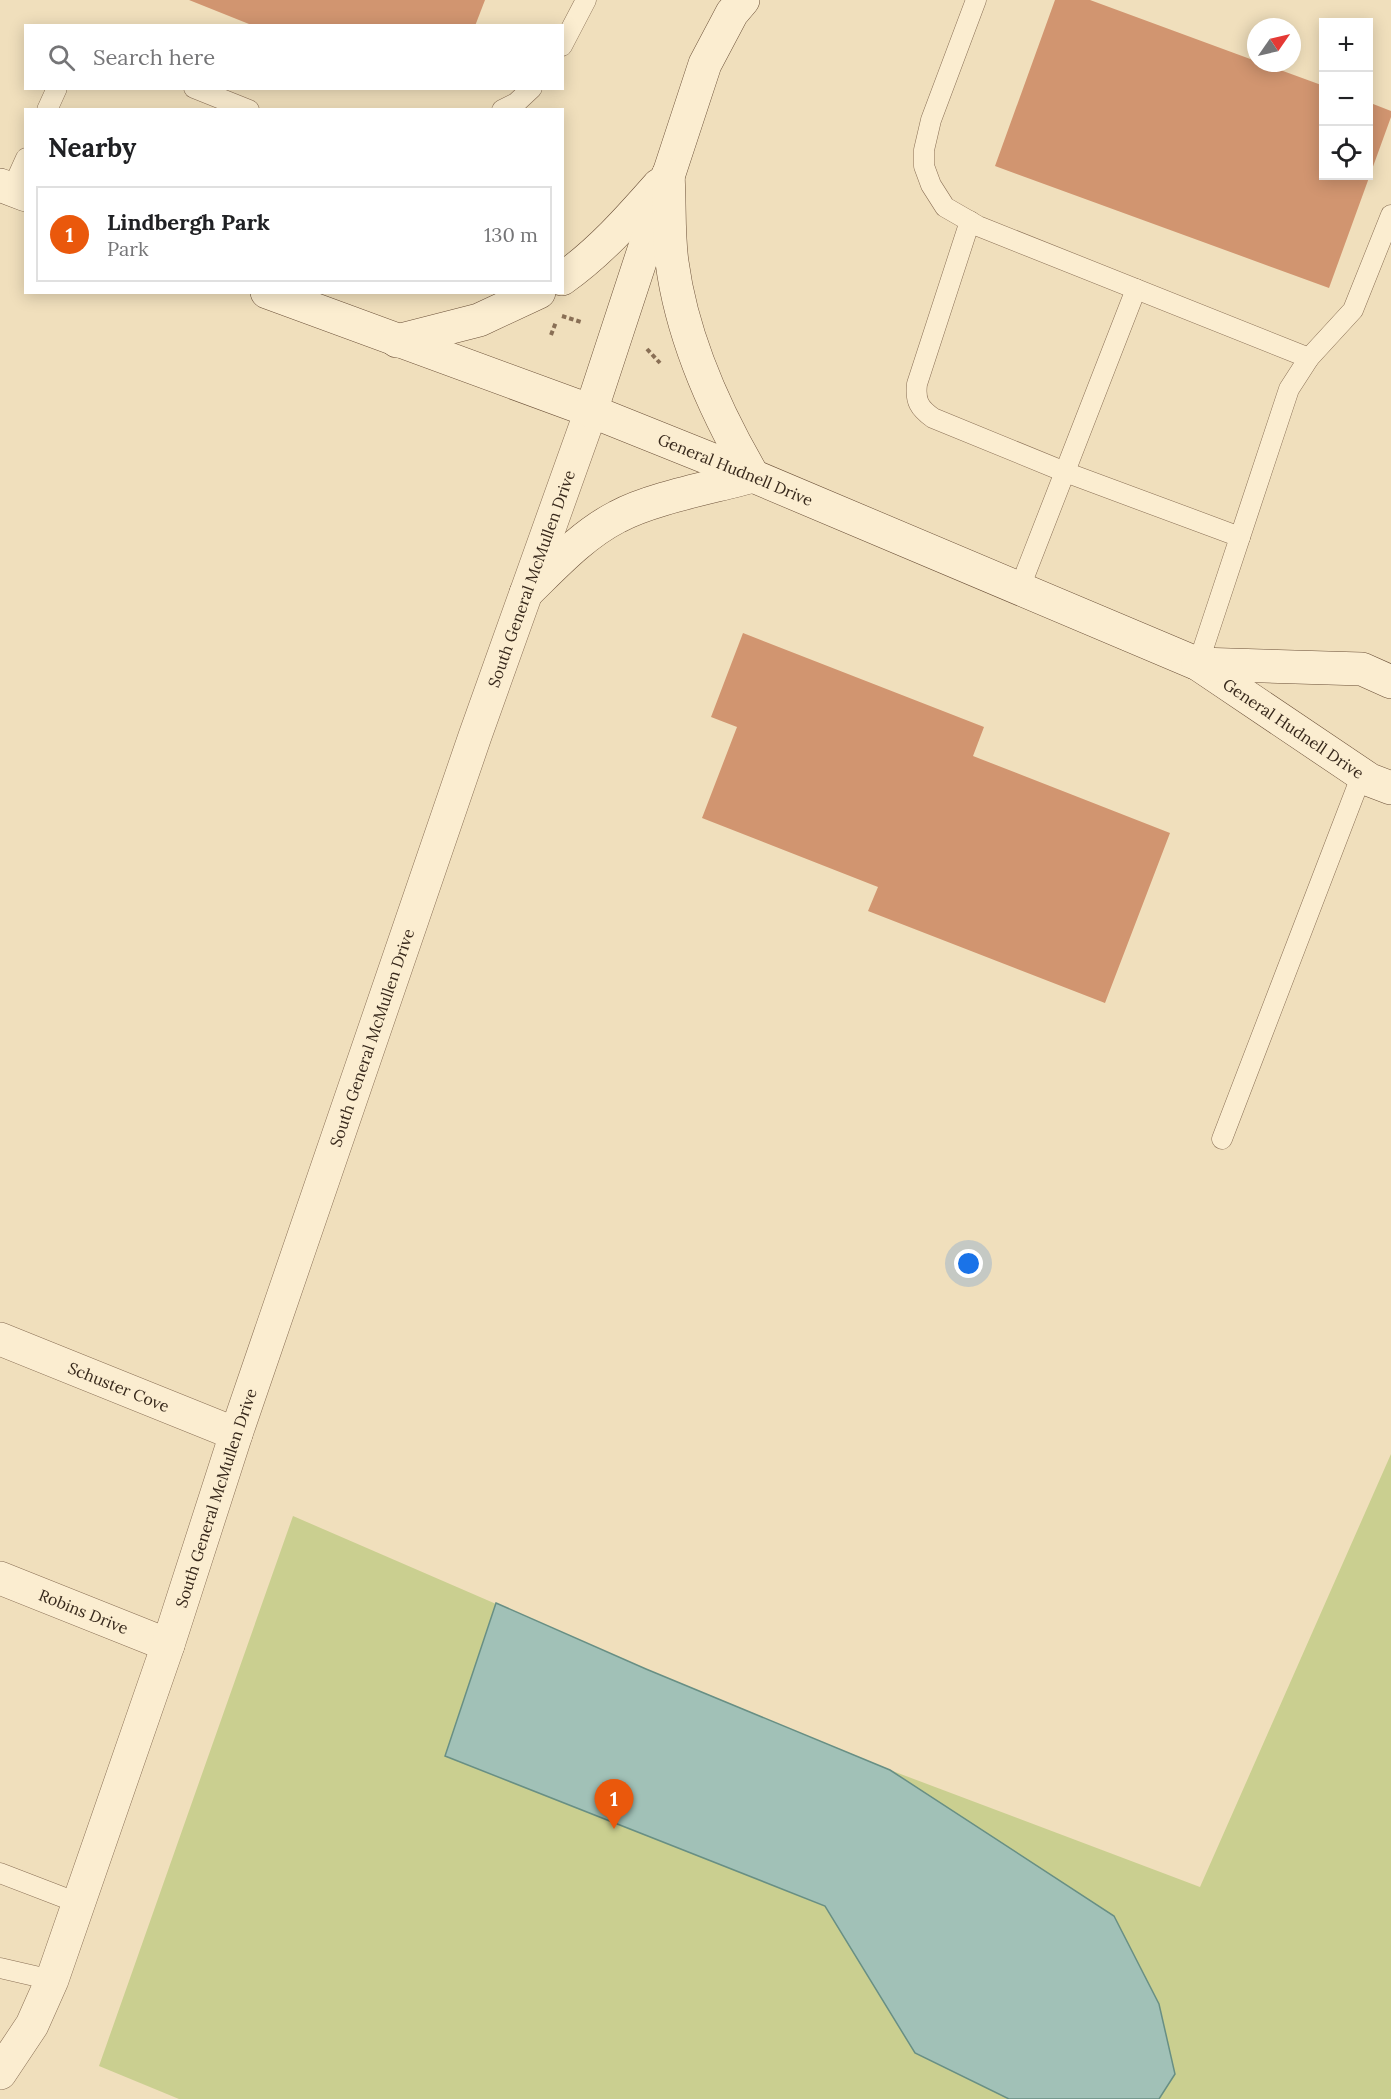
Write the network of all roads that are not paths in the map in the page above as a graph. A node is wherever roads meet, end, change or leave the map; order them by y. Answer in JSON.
{"nodes":[{"id":1,"x":586,"y":0,"type":"edge"},
{"id":2,"x":743,"y":0,"type":"edge"},
{"id":3,"x":976,"y":0,"type":"edge"},
{"id":4,"x":564,"y":42,"type":"edge"},
{"id":5,"x":56,"y":90,"type":"edge"},
{"id":6,"x":199,"y":90,"type":"edge"},
{"id":7,"x":530,"y":90,"type":"edge"},
{"id":8,"x":48,"y":108,"type":"edge"},
{"id":9,"x":244,"y":108,"type":"edge"},
{"id":10,"x":506,"y":108,"type":"edge"},
{"id":11,"x":24,"y":163,"type":"edge"},
{"id":12,"x":668,"y":175,"type":"junction"},
{"id":13,"x":12,"y":190,"type":"edge"},
{"id":14,"x":1391,"y":215,"type":"edge"},
{"id":15,"x":970,"y":221,"type":"junction"},
{"id":16,"x":1385,"y":250,"type":"edge"},
{"id":17,"x":564,"y":278,"type":"edge"},
{"id":18,"x":1136,"y":289,"type":"junction"},
{"id":19,"x":272,"y":294,"type":"edge"},
{"id":20,"x":535,"y":294,"type":"edge"},
{"id":21,"x":397,"y":341,"type":"junction"},
{"id":22,"x":1309,"y":358,"type":"junction"},
{"id":23,"x":591,"y":411,"type":"junction"},
{"id":24,"x":1065,"y":472,"type":"junction"},
{"id":25,"x":753,"y":476,"type":"junction"},
{"id":26,"x":1240,"y":537,"type":"junction"},
{"id":27,"x":1019,"y":590,"type":"junction"},
{"id":28,"x":526,"y":593,"type":"junction"},
{"id":29,"x":1198,"y":664,"type":"junction"},
{"id":30,"x":1391,"y":682,"type":"edge"},
{"id":31,"x":1362,"y":774,"type":"junction"},
{"id":32,"x":1391,"y":788,"type":"edge"},
{"id":33,"x":1222,"y":1139,"type":"dead end"},
{"id":34,"x":0,"y":1339,"type":"edge"},
{"id":35,"x":236,"y":1434,"type":"junction"},
{"id":36,"x":0,"y":1578,"type":"edge"},
{"id":37,"x":168,"y":1646,"type":"junction"},
{"id":38,"x":0,"y":1873,"type":"edge"},
{"id":39,"x":78,"y":1903,"type":"junction"},
{"id":40,"x":0,"y":1968,"type":"edge"},
{"id":41,"x":52,"y":1980,"type":"junction"},
{"id":42,"x":0,"y":2073,"type":"edge"}],
"edges":[{"from":1,"to":4,"type":"lane"},
{"from":2,"to":12,"type":"main road","name":"South General McMullen Drive"},
{"from":3,"to":15,"type":"lane"},
{"from":5,"to":8,"type":"lane"},
{"from":6,"to":9,"type":"lane"},
{"from":7,"to":10,"type":"lane"},
{"from":11,"to":13,"type":"lane"},
{"from":12,"to":17,"type":"main road"},
{"from":12,"to":23,"type":"main road","name":"South General McMullen Drive"},
{"from":12,"to":25,"type":"main road"},
{"from":14,"to":16,"type":"lane"},
{"from":15,"to":18,"type":"lane"},
{"from":15,"to":24,"type":"lane"},
{"from":16,"to":22,"type":"lane"},
{"from":18,"to":22,"type":"lane"},
{"from":18,"to":24,"type":"lane"},
{"from":19,"to":21,"type":"main road","name":"General Hudnell Drive"},
{"from":20,"to":21,"type":"main road"},
{"from":21,"to":23,"type":"main road","name":"General Hudnell Drive"},
{"from":22,"to":26,"type":"lane"},
{"from":23,"to":25,"type":"main road","name":"General Hudnell Drive"},
{"from":23,"to":28,"type":"main road","name":"South General McMullen Drive"},
{"from":24,"to":26,"type":"lane"},
{"from":24,"to":27,"type":"lane"},
{"from":25,"to":27,"type":"main road","name":"General Hudnell Drive"},
{"from":25,"to":28,"type":"main road"},
{"from":26,"to":29,"type":"lane"},
{"from":27,"to":29,"type":"main road","name":"General Hudnell Drive"},
{"from":28,"to":35,"type":"main road","name":"South General McMullen Drive"},
{"from":29,"to":30,"type":"main road","name":"General Hudnell Drive"},
{"from":29,"to":31,"type":"main road","name":"General Hudnell Drive"},
{"from":31,"to":32,"type":"main road","name":"General Hudnell Drive"},
{"from":31,"to":33,"type":"lane"},
{"from":34,"to":35,"type":"main road","name":"Schuster Cove"},
{"from":35,"to":37,"type":"main road","name":"South General McMullen Drive"},
{"from":36,"to":37,"type":"main road","name":"Robins Drive"},
{"from":37,"to":39,"type":"main road","name":"South General McMullen Drive"},
{"from":38,"to":39,"type":"lane"},
{"from":39,"to":41,"type":"main road","name":"South General McMullen Drive"},
{"from":40,"to":41,"type":"lane"},
{"from":41,"to":42,"type":"main road","name":"South General McMullen Drive"}]}
